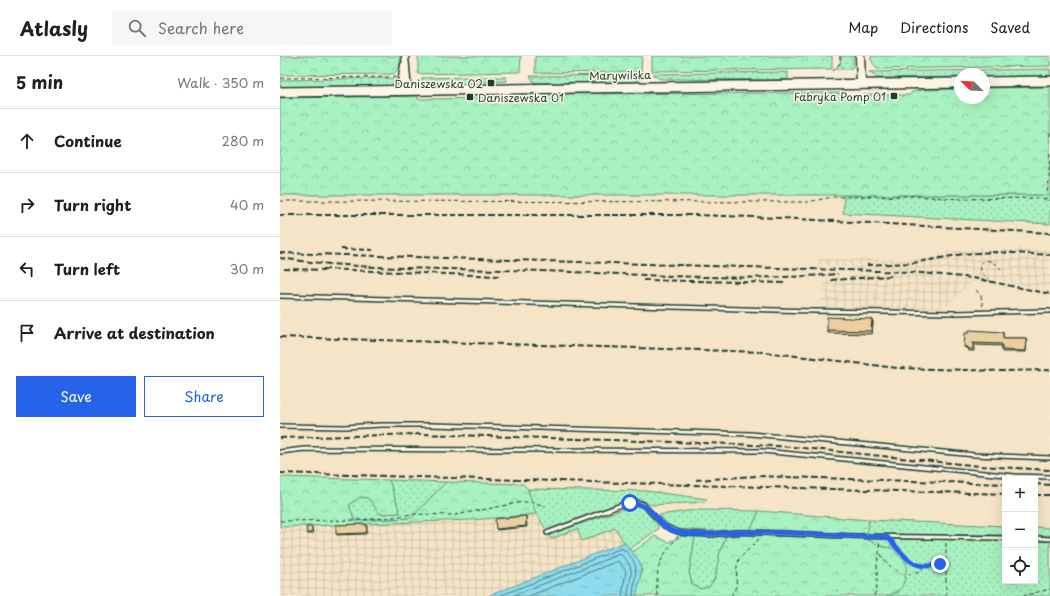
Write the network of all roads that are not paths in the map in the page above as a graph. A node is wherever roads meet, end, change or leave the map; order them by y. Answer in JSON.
{"nodes":[{"id":1,"x":860,"y":56,"type":"edge"},
{"id":2,"x":405,"y":59,"type":"edge"},
{"id":3,"x":1050,"y":81,"type":"edge"},
{"id":4,"x":990,"y":82,"type":"edge"},
{"id":5,"x":954,"y":83,"type":"edge"},
{"id":6,"x":861,"y":84,"type":"junction"},
{"id":7,"x":404,"y":91,"type":"junction"},
{"id":8,"x":280,"y":92,"type":"edge"},
{"id":9,"x":280,"y":296,"type":"edge"},
{"id":10,"x":1050,"y":311,"type":"edge"},
{"id":11,"x":280,"y":426,"type":"edge"},
{"id":12,"x":280,"y":452,"type":"edge"},
{"id":13,"x":1050,"y":458,"type":"edge"},
{"id":14,"x":1050,"y":477,"type":"edge"},
{"id":15,"x":547,"y":533,"type":"dead end"},
{"id":16,"x":1002,"y":538,"type":"edge"},
{"id":17,"x":1038,"y":538,"type":"edge"},
{"id":18,"x":1050,"y":539,"type":"edge"}],
"edges":[{"from":1,"to":6,"type":"street"},
{"from":2,"to":7,"type":"street"},
{"from":3,"to":4,"type":"main road"},
{"from":5,"to":6,"type":"main road","name":"Marywilska"},
{"from":6,"to":7,"type":"main road","name":"Marywilska"},
{"from":7,"to":8,"type":"main road","name":"Marywilska"},
{"from":9,"to":10,"type":"lane"},
{"from":11,"to":13,"type":"lane"},
{"from":12,"to":14,"type":"lane"},
{"from":15,"to":16,"type":"lane"},
{"from":17,"to":18,"type":"lane"}]}
